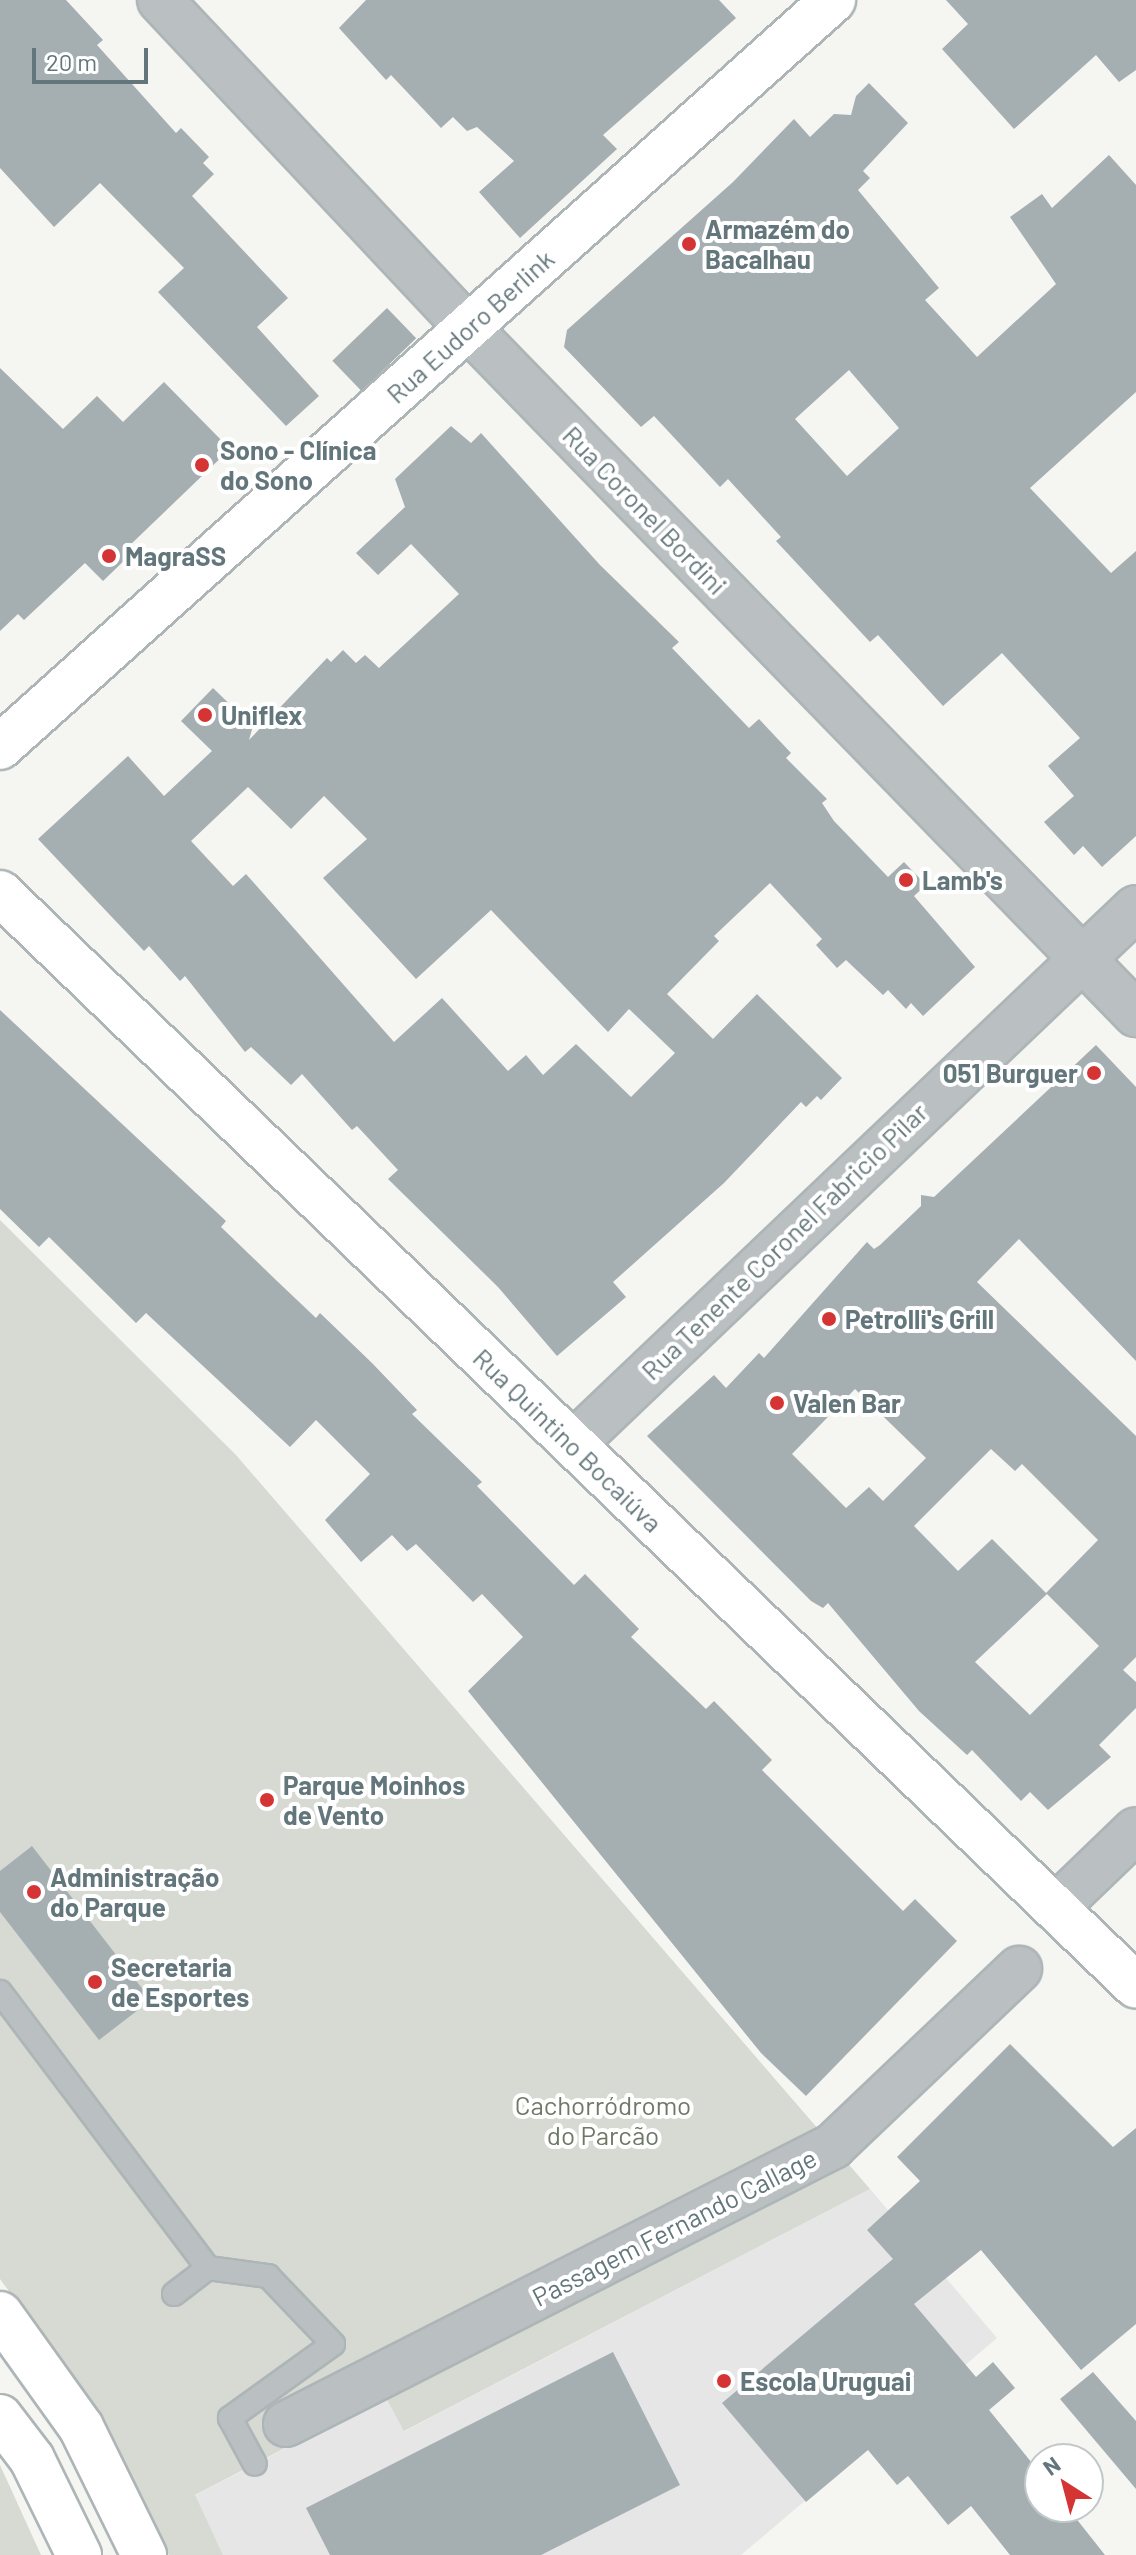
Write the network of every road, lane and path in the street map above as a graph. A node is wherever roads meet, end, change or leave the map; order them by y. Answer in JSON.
{"nodes":[{"id":1,"x":160,"y":0,"type":"edge"},
{"id":2,"x":833,"y":0,"type":"edge"},
{"id":3,"x":468,"y":328,"type":"junction"},
{"id":4,"x":0,"y":747,"type":"edge"},
{"id":5,"x":0,"y":893,"type":"edge"},
{"id":6,"x":1136,"y":908,"type":"edge"},
{"id":7,"x":1080,"y":957,"type":"junction"},
{"id":8,"x":1136,"y":1014,"type":"edge"},
{"id":9,"x":573,"y":1444,"type":"junction"},
{"id":10,"x":1136,"y":1830,"type":"edge"},
{"id":11,"x":1055,"y":1908,"type":"junction"},
{"id":12,"x":1019,"y":1969,"type":"dead end"},
{"id":13,"x":1136,"y":1986,"type":"edge"},
{"id":14,"x":0,"y":1992,"type":"edge"},
{"id":15,"x":208,"y":2268,"type":"junction"},
{"id":16,"x":174,"y":2294,"type":"dead end"},
{"id":17,"x":0,"y":2314,"type":"edge"},
{"id":18,"x":0,"y":2417,"type":"edge"},
{"id":19,"x":286,"y":2424,"type":"dead end"},
{"id":20,"x":255,"y":2464,"type":"dead end"},
{"id":21,"x":79,"y":2555,"type":"edge"},
{"id":22,"x":144,"y":2555,"type":"edge"}],
"edges":[{"from":1,"to":3,"type":"street","name":"Rua Coronel Bordini"},
{"from":2,"to":3,"type":"street","name":"Rua Eudoro Berlink"},
{"from":3,"to":4,"type":"street","name":"Rua Eudoro Berlink"},
{"from":3,"to":7,"type":"street","name":"Rua Coronel Bordini"},
{"from":5,"to":9,"type":"street","name":"Rua Quintino Bocaiúva"},
{"from":6,"to":7,"type":"street","name":"Rua Tenente Coronel Fabricio Pilar"},
{"from":7,"to":8,"type":"street","name":"Rua Coronel Bordini"},
{"from":7,"to":9,"type":"street","name":"Rua Tenente Coronel Fabricio Pilar"},
{"from":9,"to":11,"type":"street","name":"Rua Quintino Bocaiúva"},
{"from":10,"to":11,"type":"street"},
{"from":11,"to":13,"type":"street","name":"Rua Quintino Bocaiúva"},
{"from":12,"to":19,"type":"street","name":"Passagem Fernando Callage"},
{"from":14,"to":15,"type":"lane"},
{"from":15,"to":16,"type":"lane"},
{"from":15,"to":20,"type":"lane"},
{"from":17,"to":22,"type":"street"},
{"from":18,"to":21,"type":"street"}]}
